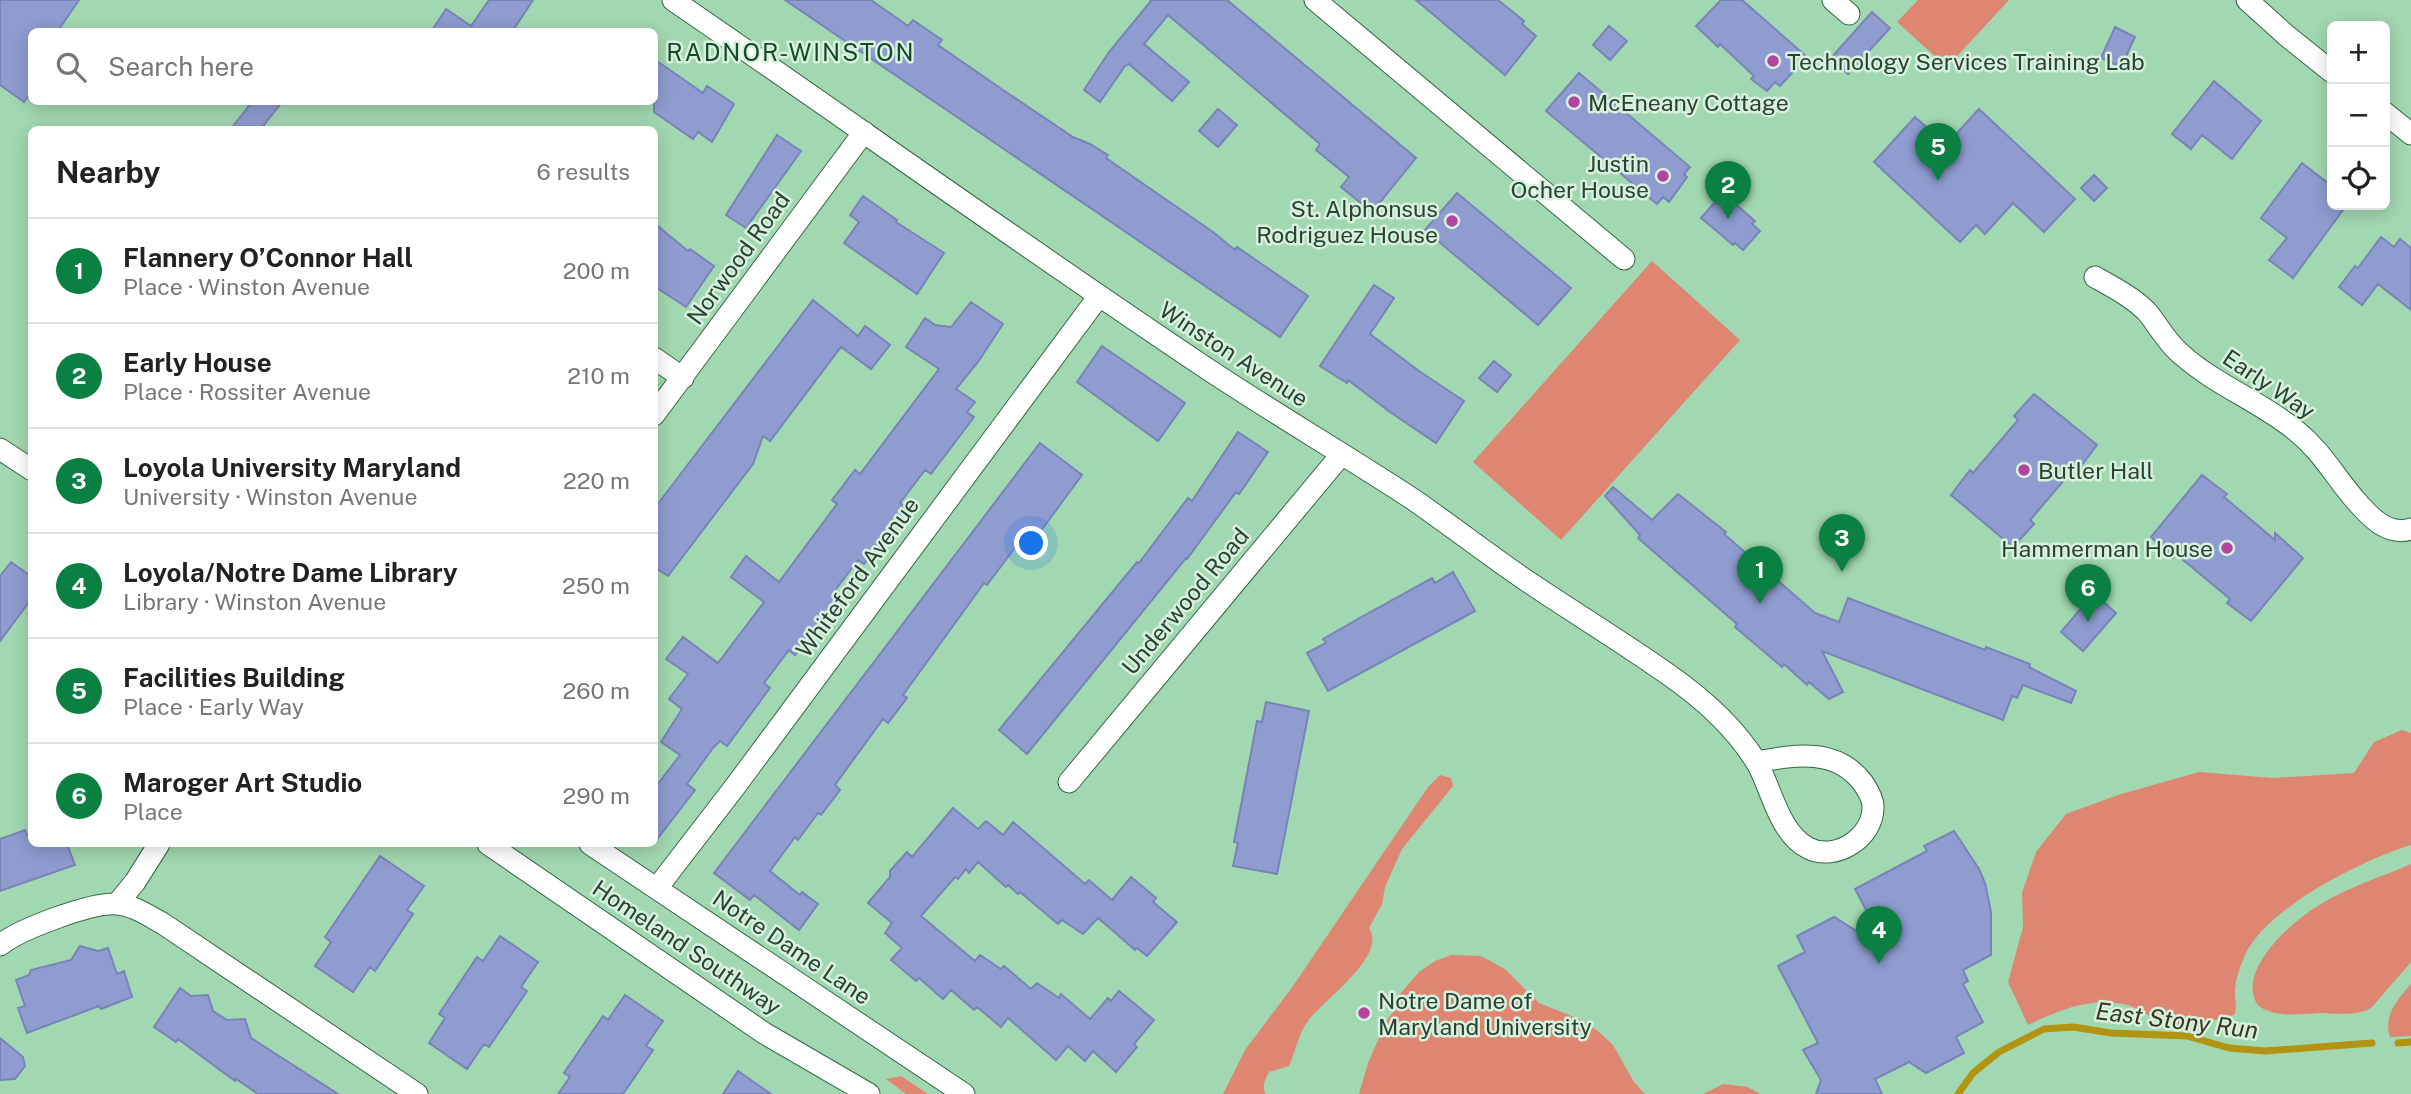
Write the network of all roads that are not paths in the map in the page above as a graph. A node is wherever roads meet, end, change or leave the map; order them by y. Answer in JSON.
{"nodes":[{"id":1,"x":673,"y":0,"type":"edge"},
{"id":2,"x":1315,"y":0,"type":"edge"},
{"id":3,"x":2247,"y":0,"type":"edge"},
{"id":4,"x":2327,"y":68,"type":"edge"},
{"id":5,"x":2390,"y":117,"type":"edge"},
{"id":6,"x":864,"y":132,"type":"junction"},
{"id":7,"x":2411,"y":134,"type":"edge"},
{"id":8,"x":1624,"y":259,"type":"dead end"},
{"id":9,"x":2095,"y":277,"type":"dead end"},
{"id":10,"x":1099,"y":296,"type":"junction"},
{"id":11,"x":658,"y":361,"type":"edge"},
{"id":12,"x":683,"y":378,"type":"junction"},
{"id":13,"x":658,"y":410,"type":"edge"},
{"id":14,"x":0,"y":449,"type":"edge"},
{"id":15,"x":1342,"y":455,"type":"junction"},
{"id":16,"x":28,"y":467,"type":"edge"},
{"id":17,"x":2411,"y":529,"type":"edge"},
{"id":18,"x":1756,"y":762,"type":"junction"},
{"id":19,"x":1069,"y":782,"type":"dead end"},
{"id":20,"x":157,"y":847,"type":"edge"},
{"id":21,"x":492,"y":847,"type":"edge"},
{"id":22,"x":595,"y":847,"type":"edge"},
{"id":23,"x":657,"y":888,"type":"junction"},
{"id":24,"x":117,"y":904,"type":"junction"},
{"id":25,"x":0,"y":945,"type":"edge"},
{"id":26,"x":862,"y":1092,"type":"edge"},
{"id":27,"x":417,"y":1094,"type":"edge"},
{"id":28,"x":964,"y":1094,"type":"edge"}],
"edges":[{"from":1,"to":6,"type":"street","name":"Winston Avenue"},
{"from":2,"to":8,"type":"street"},
{"from":3,"to":4,"type":"street"},
{"from":5,"to":7,"type":"street"},
{"from":6,"to":10,"type":"street","name":"Winston Avenue"},
{"from":6,"to":12,"type":"street","name":"Norwood Road"},
{"from":9,"to":17,"type":"street","name":"Early Way"},
{"from":10,"to":15,"type":"street","name":"Winston Avenue"},
{"from":10,"to":23,"type":"street","name":"Whiteford Avenue"},
{"from":11,"to":12,"type":"street"},
{"from":12,"to":13,"type":"street","name":"Norwood Road"},
{"from":14,"to":16,"type":"street"},
{"from":15,"to":18,"type":"street","name":"Winston Avenue"},
{"from":15,"to":19,"type":"street","name":"Underwood Road"},
{"from":18,"to":18,"type":"street","name":"Winston Avenue"},
{"from":20,"to":24,"type":"street"},
{"from":21,"to":26,"type":"street","name":"Homeland Southway"},
{"from":22,"to":23,"type":"street","name":"Notre Dame Lane"},
{"from":23,"to":28,"type":"street","name":"Notre Dame Lane"},
{"from":24,"to":25,"type":"street"},
{"from":24,"to":27,"type":"street"}]}
